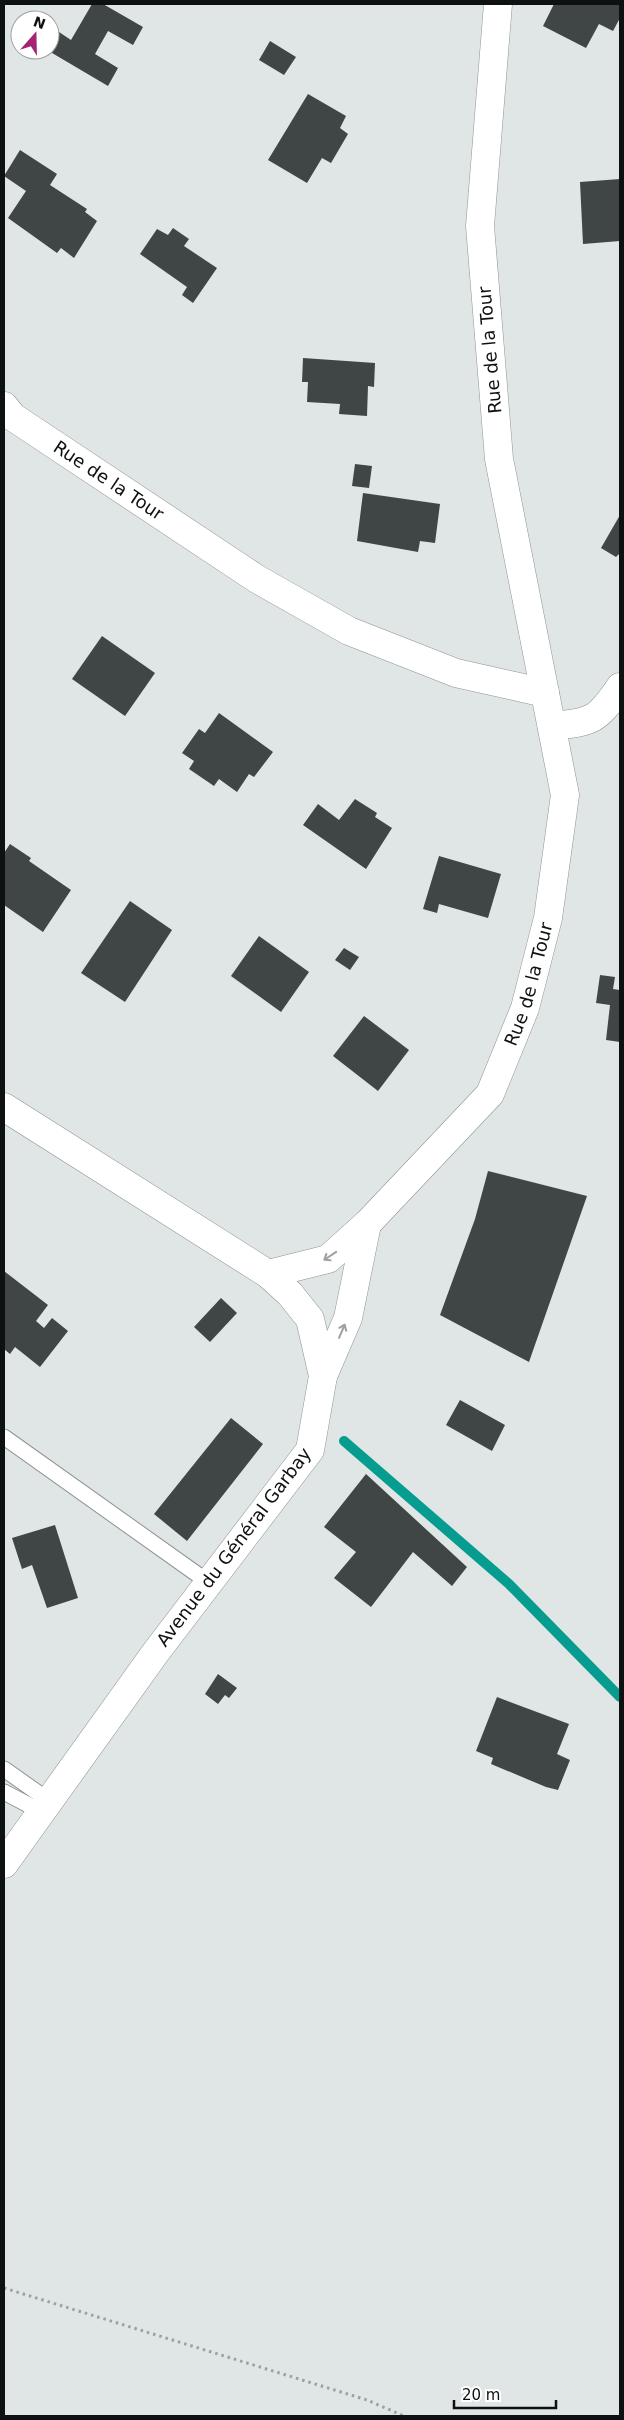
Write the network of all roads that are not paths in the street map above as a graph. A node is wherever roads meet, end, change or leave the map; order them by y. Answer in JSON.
{"nodes":[{"id":1,"x":498,"y":4,"type":"edge"},
{"id":2,"x":4,"y":406,"type":"edge"},
{"id":3,"x":620,"y":687,"type":"edge"},
{"id":4,"x":545,"y":693,"type":"junction"},
{"id":5,"x":552,"y":726,"type":"junction"},
{"id":6,"x":4,"y":1107,"type":"edge"},
{"id":7,"x":367,"y":1224,"type":"junction"},
{"id":8,"x":268,"y":1274,"type":"junction"},
{"id":9,"x":323,"y":1376,"type":"junction"},
{"id":10,"x":4,"y":1437,"type":"edge"},
{"id":11,"x":208,"y":1582,"type":"junction"},
{"id":12,"x":4,"y":1769,"type":"edge"},
{"id":13,"x":4,"y":1792,"type":"edge"},
{"id":14,"x":44,"y":1805,"type":"junction"},
{"id":15,"x":4,"y":1864,"type":"edge"}],
"edges":[{"from":1,"to":4,"type":"street","name":"Rue de la Tour"},
{"from":2,"to":4,"type":"street","name":"Rue de la Tour"},
{"from":3,"to":5,"type":"street"},
{"from":4,"to":5,"type":"street","name":"Rue de la Tour"},
{"from":5,"to":7,"type":"street","name":"Rue de la Tour"},
{"from":6,"to":8,"type":"street","name":"Avenue du Général Garbay"},
{"from":7,"to":8,"type":"street","name":"Rue de la Tour","one_way":true},
{"from":9,"to":7,"type":"street","one_way":true},
{"from":8,"to":9,"type":"street","name":"Avenue du Général Garbay"},
{"from":9,"to":11,"type":"street","name":"Avenue du Général Garbay"},
{"from":10,"to":11,"type":"lane"},
{"from":11,"to":14,"type":"street","name":"Avenue du Général Garbay"},
{"from":12,"to":14,"type":"lane"},
{"from":13,"to":14,"type":"lane"},
{"from":14,"to":15,"type":"street","name":"Avenue du Général Garbay"}]}
